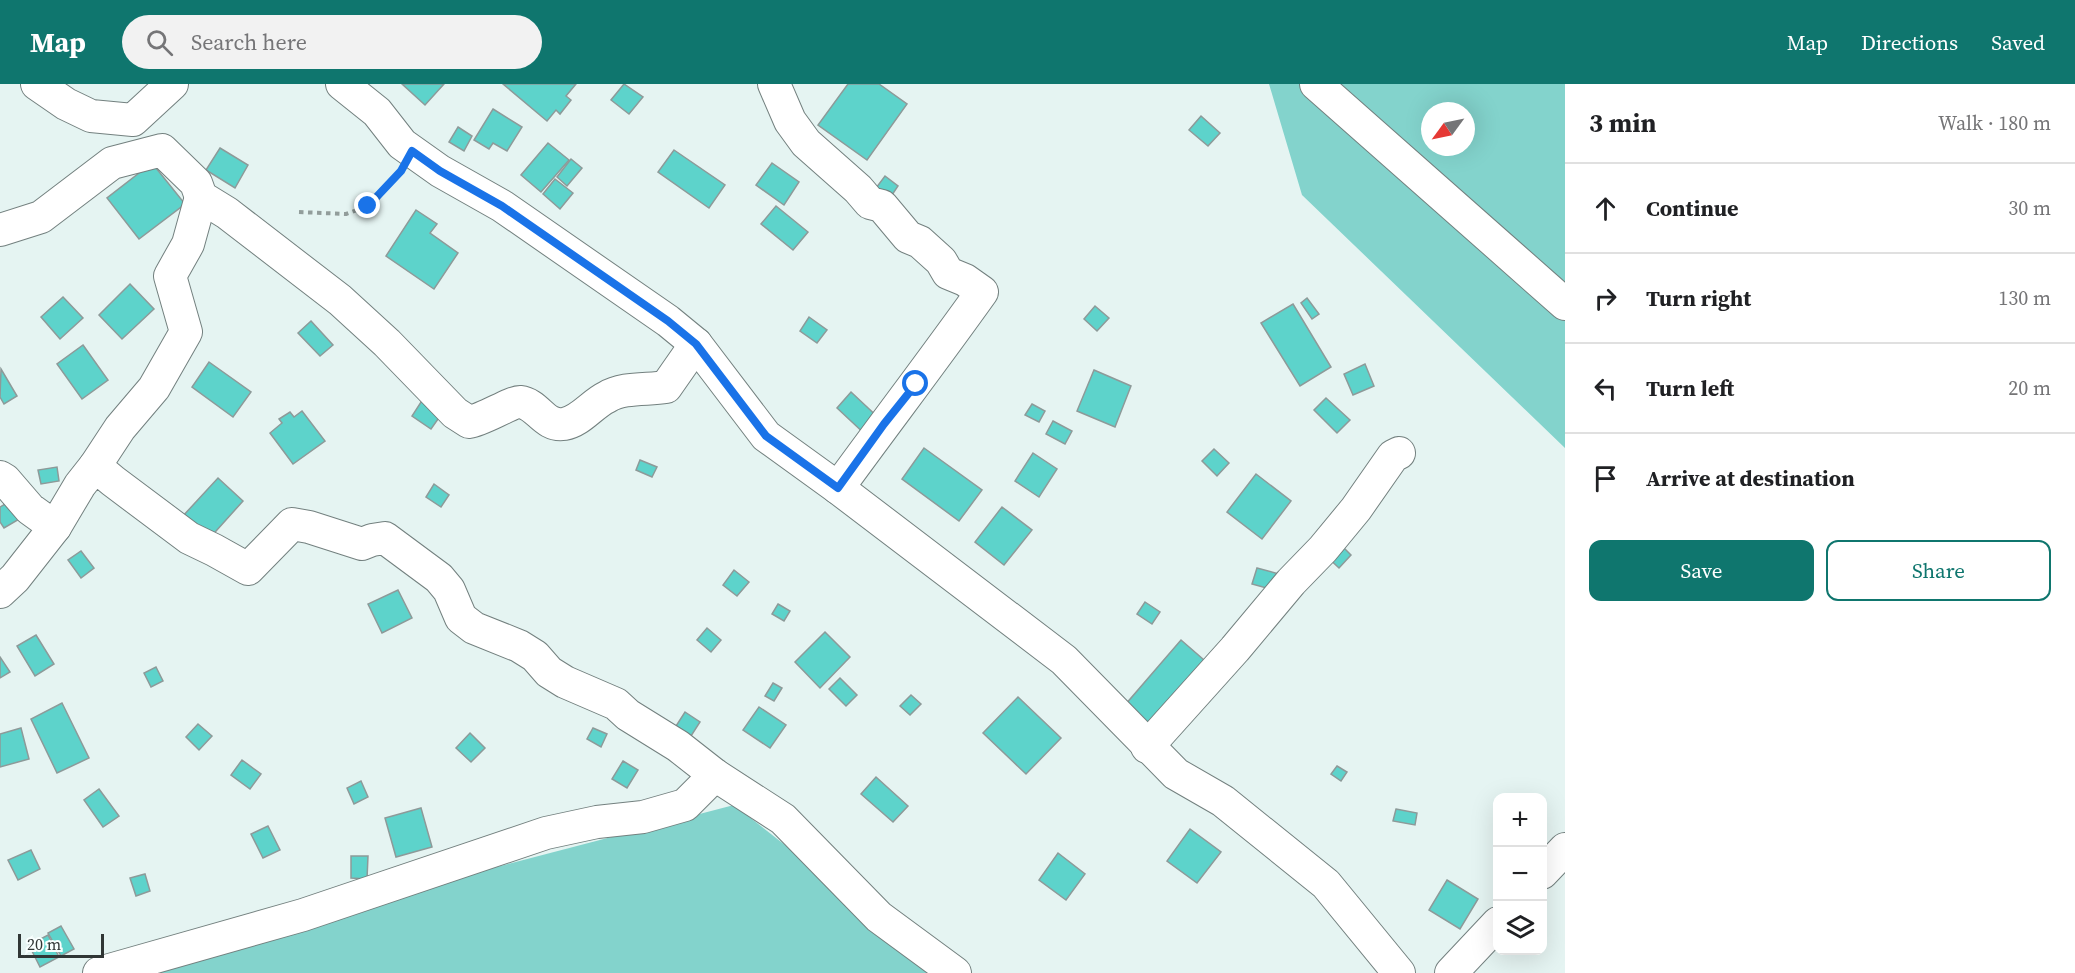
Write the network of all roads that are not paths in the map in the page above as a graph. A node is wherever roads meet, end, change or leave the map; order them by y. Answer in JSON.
{"nodes":[{"id":1,"x":37,"y":84,"type":"edge"},
{"id":2,"x":172,"y":84,"type":"edge"},
{"id":3,"x":342,"y":84,"type":"edge"},
{"id":4,"x":774,"y":84,"type":"edge"},
{"id":5,"x":1316,"y":84,"type":"edge"},
{"id":6,"x":201,"y":197,"type":"junction"},
{"id":7,"x":0,"y":230,"type":"edge"},
{"id":8,"x":1565,"y":304,"type":"edge"},
{"id":9,"x":696,"y":344,"type":"junction"},
{"id":10,"x":1399,"y":453,"type":"dead end"},
{"id":11,"x":95,"y":466,"type":"junction"},
{"id":12,"x":0,"y":477,"type":"edge"},
{"id":13,"x":838,"y":488,"type":"junction"},
{"id":14,"x":55,"y":527,"type":"junction"},
{"id":15,"x":0,"y":592,"type":"edge"},
{"id":16,"x":1147,"y":747,"type":"junction"},
{"id":17,"x":716,"y":775,"type":"junction"},
{"id":18,"x":1565,"y":849,"type":"edge"},
{"id":19,"x":1547,"y":868,"type":"edge"},
{"id":20,"x":1493,"y":926,"type":"edge"},
{"id":21,"x":99,"y":973,"type":"edge"},
{"id":22,"x":955,"y":973,"type":"edge"},
{"id":23,"x":1399,"y":973,"type":"edge"},
{"id":24,"x":1451,"y":973,"type":"edge"}],
"edges":[{"from":1,"to":2,"type":"street"},
{"from":3,"to":9,"type":"street"},
{"from":4,"to":13,"type":"street"},
{"from":5,"to":8,"type":"street"},
{"from":6,"to":7,"type":"street"},
{"from":6,"to":9,"type":"street"},
{"from":6,"to":11,"type":"street"},
{"from":9,"to":13,"type":"street"},
{"from":10,"to":16,"type":"street"},
{"from":11,"to":14,"type":"street"},
{"from":11,"to":17,"type":"street"},
{"from":12,"to":14,"type":"street"},
{"from":13,"to":16,"type":"street"},
{"from":14,"to":15,"type":"street"},
{"from":16,"to":23,"type":"street"},
{"from":17,"to":21,"type":"street"},
{"from":17,"to":22,"type":"street"},
{"from":18,"to":19,"type":"street"},
{"from":20,"to":24,"type":"street"}]}
